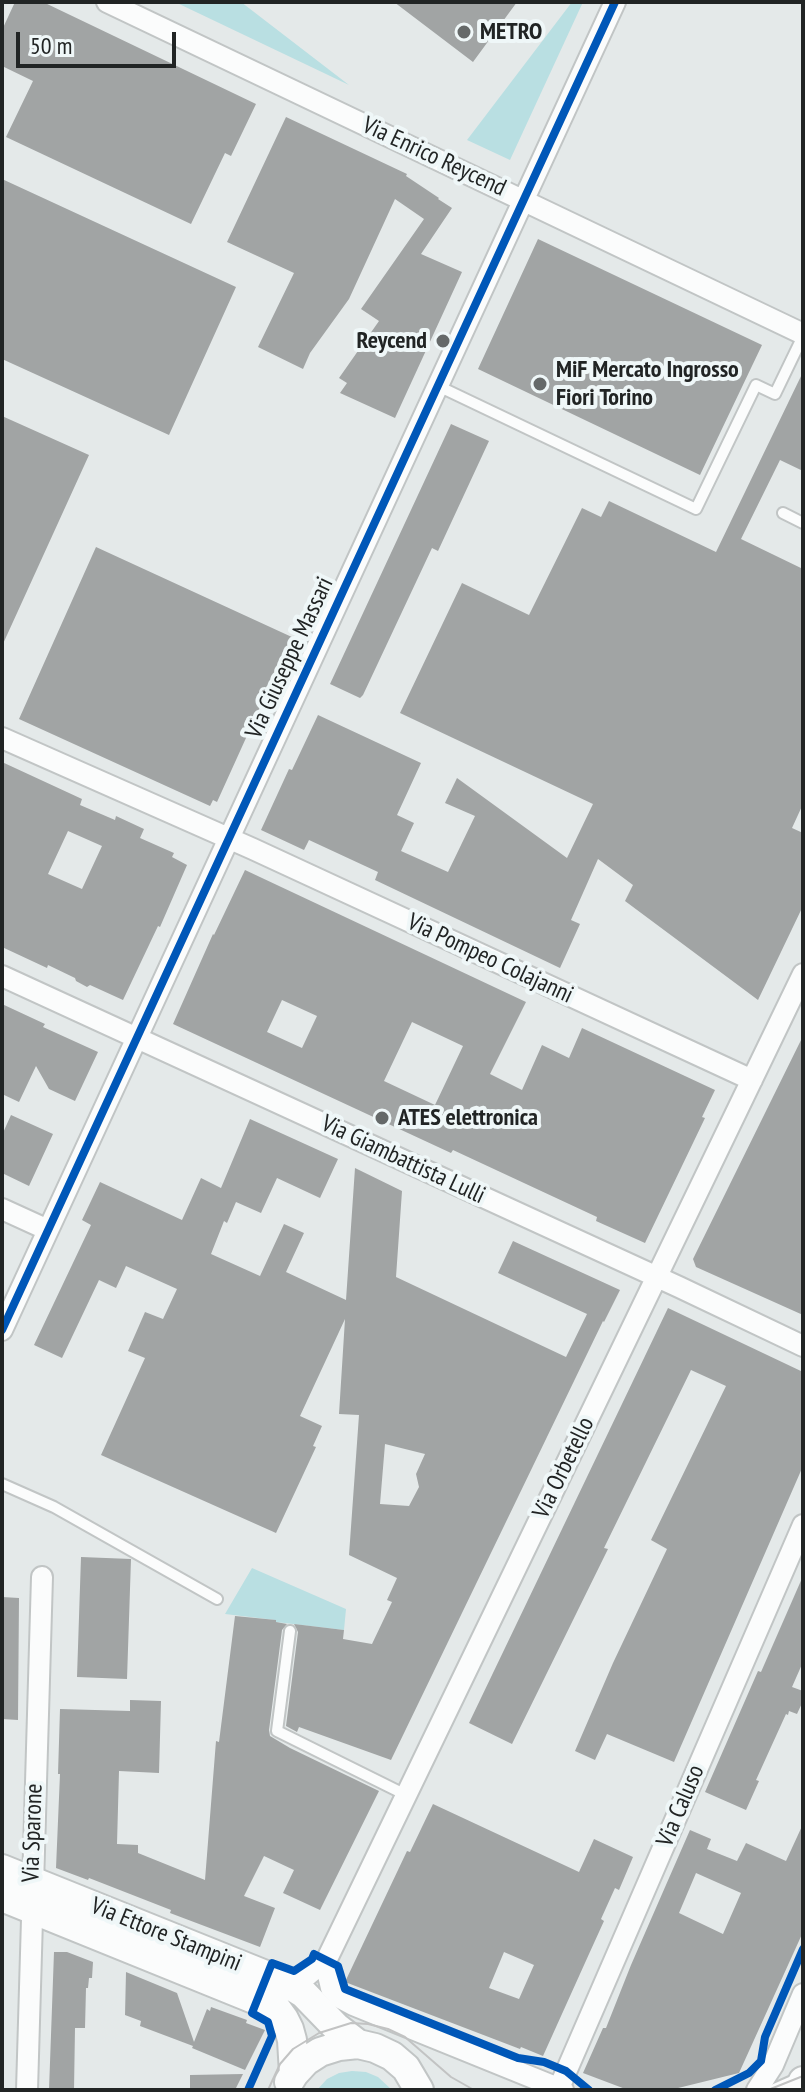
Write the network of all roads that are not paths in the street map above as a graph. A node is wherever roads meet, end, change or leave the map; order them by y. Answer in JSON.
{"nodes":[{"id":1,"x":107,"y":2,"type":"edge"},
{"id":2,"x":615,"y":2,"type":"edge"},
{"id":3,"x":524,"y":200,"type":"junction"},
{"id":4,"x":803,"y":335,"type":"edge"},
{"id":5,"x":438,"y":386,"type":"junction"},
{"id":6,"x":783,"y":513,"type":"dead end"},
{"id":7,"x":803,"y":523,"type":"edge"},
{"id":8,"x":2,"y":738,"type":"edge"},
{"id":9,"x":229,"y":839,"type":"junction"},
{"id":10,"x":803,"y":974,"type":"edge"},
{"id":11,"x":2,"y":976,"type":"edge"},
{"id":12,"x":137,"y":1037,"type":"junction"},
{"id":13,"x":752,"y":1080,"type":"junction"},
{"id":14,"x":2,"y":1209,"type":"edge"},
{"id":15,"x":48,"y":1230,"type":"junction"},
{"id":16,"x":657,"y":1277,"type":"junction"},
{"id":17,"x":2,"y":1330,"type":"edge"},
{"id":18,"x":803,"y":1346,"type":"edge"},
{"id":19,"x":2,"y":1484,"type":"edge"},
{"id":20,"x":803,"y":1525,"type":"edge"},
{"id":21,"x":42,"y":1577,"type":"dead end"},
{"id":22,"x":217,"y":1599,"type":"dead end"},
{"id":23,"x":290,"y":1631,"type":"dead end"},
{"id":24,"x":406,"y":1795,"type":"junction"},
{"id":25,"x":2,"y":1869,"type":"edge"},
{"id":26,"x":32,"y":1895,"type":"junction"},
{"id":27,"x":2,"y":1897,"type":"edge"},
{"id":28,"x":325,"y":1962,"type":"junction"},
{"id":29,"x":288,"y":1984,"type":"junction"},
{"id":30,"x":803,"y":1994,"type":"edge"},
{"id":31,"x":358,"y":2044,"type":"junction"},
{"id":32,"x":803,"y":2079,"type":"edge"},
{"id":33,"x":289,"y":2082,"type":"edge"},
{"id":34,"x":421,"y":2088,"type":"edge"},
{"id":35,"x":561,"y":2089,"type":"edge"},
{"id":36,"x":27,"y":2090,"type":"edge"},
{"id":37,"x":758,"y":2090,"type":"edge"},
{"id":38,"x":772,"y":2090,"type":"edge"},
{"id":39,"x":799,"y":2090,"type":"edge"}],
"edges":[{"from":1,"to":3,"type":"street","name":"Via Enrico Reycend"},
{"from":2,"to":3,"type":"street","name":"Via Giuseppe Massari"},
{"from":3,"to":4,"type":"street","name":"Via Enrico Reycend"},
{"from":3,"to":5,"type":"street","name":"Via Giuseppe Massari"},
{"from":4,"to":5,"type":"lane"},
{"from":5,"to":9,"type":"street","name":"Via Giuseppe Massari"},
{"from":6,"to":7,"type":"lane"},
{"from":8,"to":9,"type":"street"},
{"from":9,"to":12,"type":"street","name":"Via Giuseppe Massari"},
{"from":9,"to":13,"type":"street","name":"Via Pompeo Colajanni"},
{"from":10,"to":13,"type":"street","name":"Via Orbetello"},
{"from":11,"to":12,"type":"street","name":"Via Giambattista Lulli"},
{"from":12,"to":15,"type":"street","name":"Via Giuseppe Massari"},
{"from":12,"to":16,"type":"street","name":"Via Giambattista Lulli"},
{"from":13,"to":16,"type":"street","name":"Via Orbetello"},
{"from":14,"to":15,"type":"street"},
{"from":15,"to":17,"type":"street","name":"Via Giuseppe Massari"},
{"from":16,"to":18,"type":"street","name":"Via Giambattista Lulli"},
{"from":16,"to":24,"type":"street","name":"Via Orbetello"},
{"from":19,"to":22,"type":"lane"},
{"from":20,"to":35,"type":"street","name":"Via Caluso"},
{"from":21,"to":26,"type":"street","name":"Via Sparone"},
{"from":23,"to":24,"type":"lane"},
{"from":24,"to":28,"type":"street","name":"Via Orbetello"},
{"from":25,"to":26,"type":"main road","name":"Via Ettore Stampini"},
{"from":26,"to":27,"type":"main road","name":"Via Ettore Stampini"},
{"from":26,"to":29,"type":"main road","name":"Via Ettore Stampini"},
{"from":26,"to":33,"type":"main road","name":"Via Ettore Stampini"},
{"from":26,"to":36,"type":"street","name":"Via Sparone"},
{"from":28,"to":29,"type":"street"},
{"from":28,"to":35,"type":"street"},
{"from":29,"to":31,"type":"main road","name":"Via Ettore Stampini"},
{"from":30,"to":37,"type":"street"},
{"from":31,"to":33,"type":"main road"},
{"from":31,"to":34,"type":"main road"},
{"from":32,"to":38,"type":"lane"},
{"from":32,"to":39,"type":"main road"}]}
